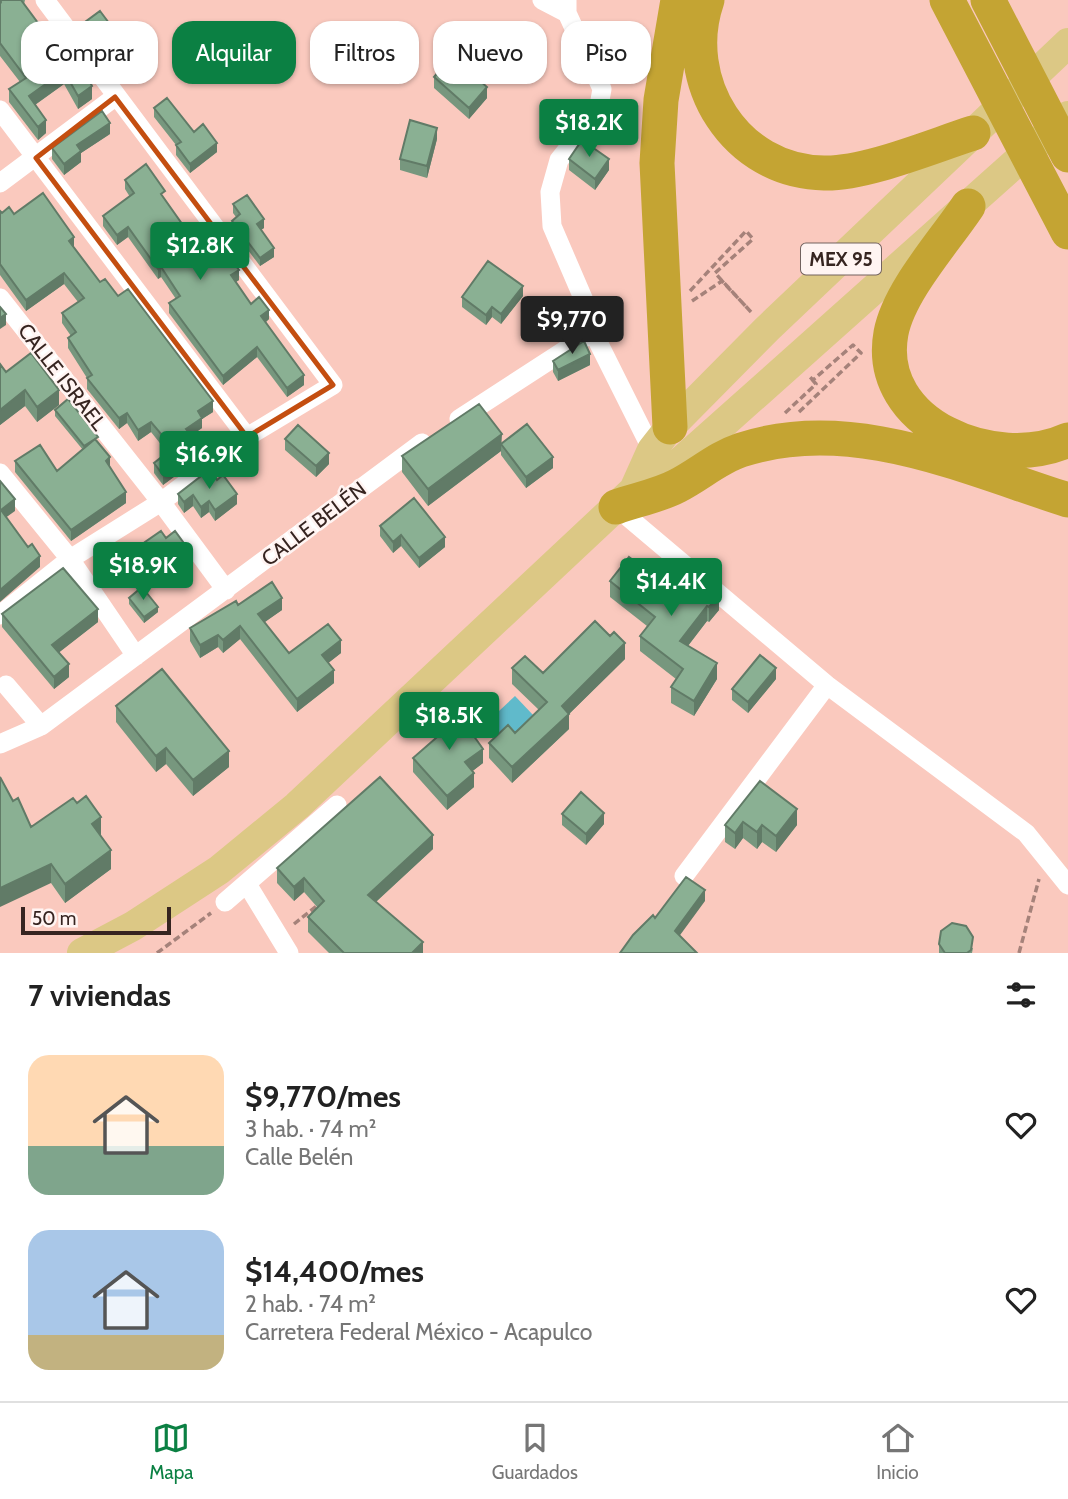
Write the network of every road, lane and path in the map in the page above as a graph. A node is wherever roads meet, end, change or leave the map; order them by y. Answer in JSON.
{"nodes":[{"id":1,"x":45,"y":0,"type":"edge"},
{"id":2,"x":542,"y":0,"type":"edge"},
{"id":3,"x":678,"y":0,"type":"edge"},
{"id":4,"x":707,"y":0,"type":"edge"},
{"id":5,"x":947,"y":1,"type":"edge"},
{"id":6,"x":567,"y":7,"type":"edge"},
{"id":7,"x":993,"y":10,"type":"edge"},
{"id":8,"x":1068,"y":43,"type":"edge"},
{"id":9,"x":115,"y":97,"type":"junction"},
{"id":10,"x":0,"y":110,"type":"edge"},
{"id":11,"x":1068,"y":116,"type":"edge"},
{"id":12,"x":973,"y":133,"type":"junction"},
{"id":13,"x":1068,"y":155,"type":"edge"},
{"id":14,"x":36,"y":158,"type":"junction"},
{"id":15,"x":0,"y":183,"type":"edge"},
{"id":16,"x":968,"y":206,"type":"junction"},
{"id":17,"x":1068,"y":232,"type":"edge"},
{"id":18,"x":0,"y":298,"type":"edge"},
{"id":19,"x":687,"y":305,"type":"dead end"},
{"id":20,"x":767,"y":329,"type":"junction"},
{"id":21,"x":593,"y":332,"type":"junction"},
{"id":22,"x":794,"y":361,"type":"junction"},
{"id":23,"x":791,"y":420,"type":"dead end"},
{"id":24,"x":247,"y":437,"type":"junction"},
{"id":25,"x":661,"y":438,"type":"junction"},
{"id":26,"x":1068,"y":440,"type":"edge"},
{"id":27,"x":2,"y":482,"type":"edge"},
{"id":28,"x":625,"y":498,"type":"junction"},
{"id":29,"x":1068,"y":500,"type":"edge"},
{"id":30,"x":161,"y":502,"type":"junction"},
{"id":31,"x":69,"y":559,"type":"junction"},
{"id":32,"x":226,"y":590,"type":"junction"},
{"id":33,"x":0,"y":615,"type":"edge"},
{"id":34,"x":136,"y":656,"type":"junction"},
{"id":35,"x":6,"y":685,"type":"dead end"},
{"id":36,"x":827,"y":685,"type":"junction"},
{"id":37,"x":41,"y":726,"type":"junction"},
{"id":38,"x":0,"y":744,"type":"edge"},
{"id":39,"x":337,"y":805,"type":"dead end"},
{"id":40,"x":1045,"y":857,"type":"junction"},
{"id":41,"x":684,"y":876,"type":"edge"},
{"id":42,"x":247,"y":884,"type":"junction"},
{"id":43,"x":1068,"y":885,"type":"edge"},
{"id":44,"x":323,"y":901,"type":"edge"},
{"id":45,"x":225,"y":902,"type":"joint"},
{"id":46,"x":284,"y":945,"type":"edge"},
{"id":47,"x":82,"y":953,"type":"edge"},
{"id":48,"x":157,"y":953,"type":"edge"},
{"id":49,"x":1019,"y":953,"type":"edge"}],
"edges":[{"from":1,"to":9,"type":"street"},
{"from":2,"to":6,"type":"street"},
{"from":3,"to":25,"type":"highway"},
{"from":4,"to":12,"type":"highway"},
{"from":5,"to":17,"type":"highway"},
{"from":6,"to":21,"type":"street"},
{"from":7,"to":13,"type":"highway"},
{"from":8,"to":12,"type":"main road","number":"MEX 95"},
{"from":9,"to":14,"type":"street"},
{"from":9,"to":24,"type":"street"},
{"from":10,"to":14,"type":"street"},
{"from":11,"to":16,"type":"main road","number":"MEX 95"},
{"from":12,"to":20,"type":"main road","number":"MEX 95"},
{"from":14,"to":15,"type":"street"},
{"from":14,"to":24,"type":"street"},
{"from":16,"to":22,"type":"main road","number":"MEX 95"},
{"from":16,"to":26,"type":"highway"},
{"from":18,"to":30,"type":"street","name":"CALLE ISRAEL"},
{"from":19,"to":20,"type":"path"},
{"from":20,"to":25,"type":"main road","number":"MEX 95"},
{"from":21,"to":25,"type":"street"},
{"from":21,"to":32,"type":"street","name":"CALLE BELÉN"},
{"from":22,"to":23,"type":"path"},
{"from":22,"to":28,"type":"main road","number":"MEX 95"},
{"from":24,"to":30,"type":"street"},
{"from":25,"to":28,"type":"main road","number":"MEX 95"},
{"from":27,"to":31,"type":"street"},
{"from":28,"to":29,"type":"highway"},
{"from":28,"to":36,"type":"street"},
{"from":28,"to":47,"type":"main road","number":"MEX 95"},
{"from":30,"to":31,"type":"street"},
{"from":30,"to":32,"type":"street","name":"CALLE ISRAEL"},
{"from":31,"to":33,"type":"street"},
{"from":31,"to":34,"type":"street"},
{"from":32,"to":34,"type":"street","name":"CALLE BELÉN"},
{"from":34,"to":37,"type":"street","name":"CALLE BELÉN"},
{"from":35,"to":37,"type":"street"},
{"from":36,"to":40,"type":"street"},
{"from":36,"to":41,"type":"street"},
{"from":37,"to":38,"type":"street","name":"CALLE BELÉN"},
{"from":39,"to":42,"type":"street"},
{"from":40,"to":43,"type":"street"},
{"from":40,"to":49,"type":"path"},
{"from":42,"to":45,"type":"street"},
{"from":42,"to":46,"type":"street"},
{"from":44,"to":46,"type":"path"},
{"from":45,"to":48,"type":"path"}]}
